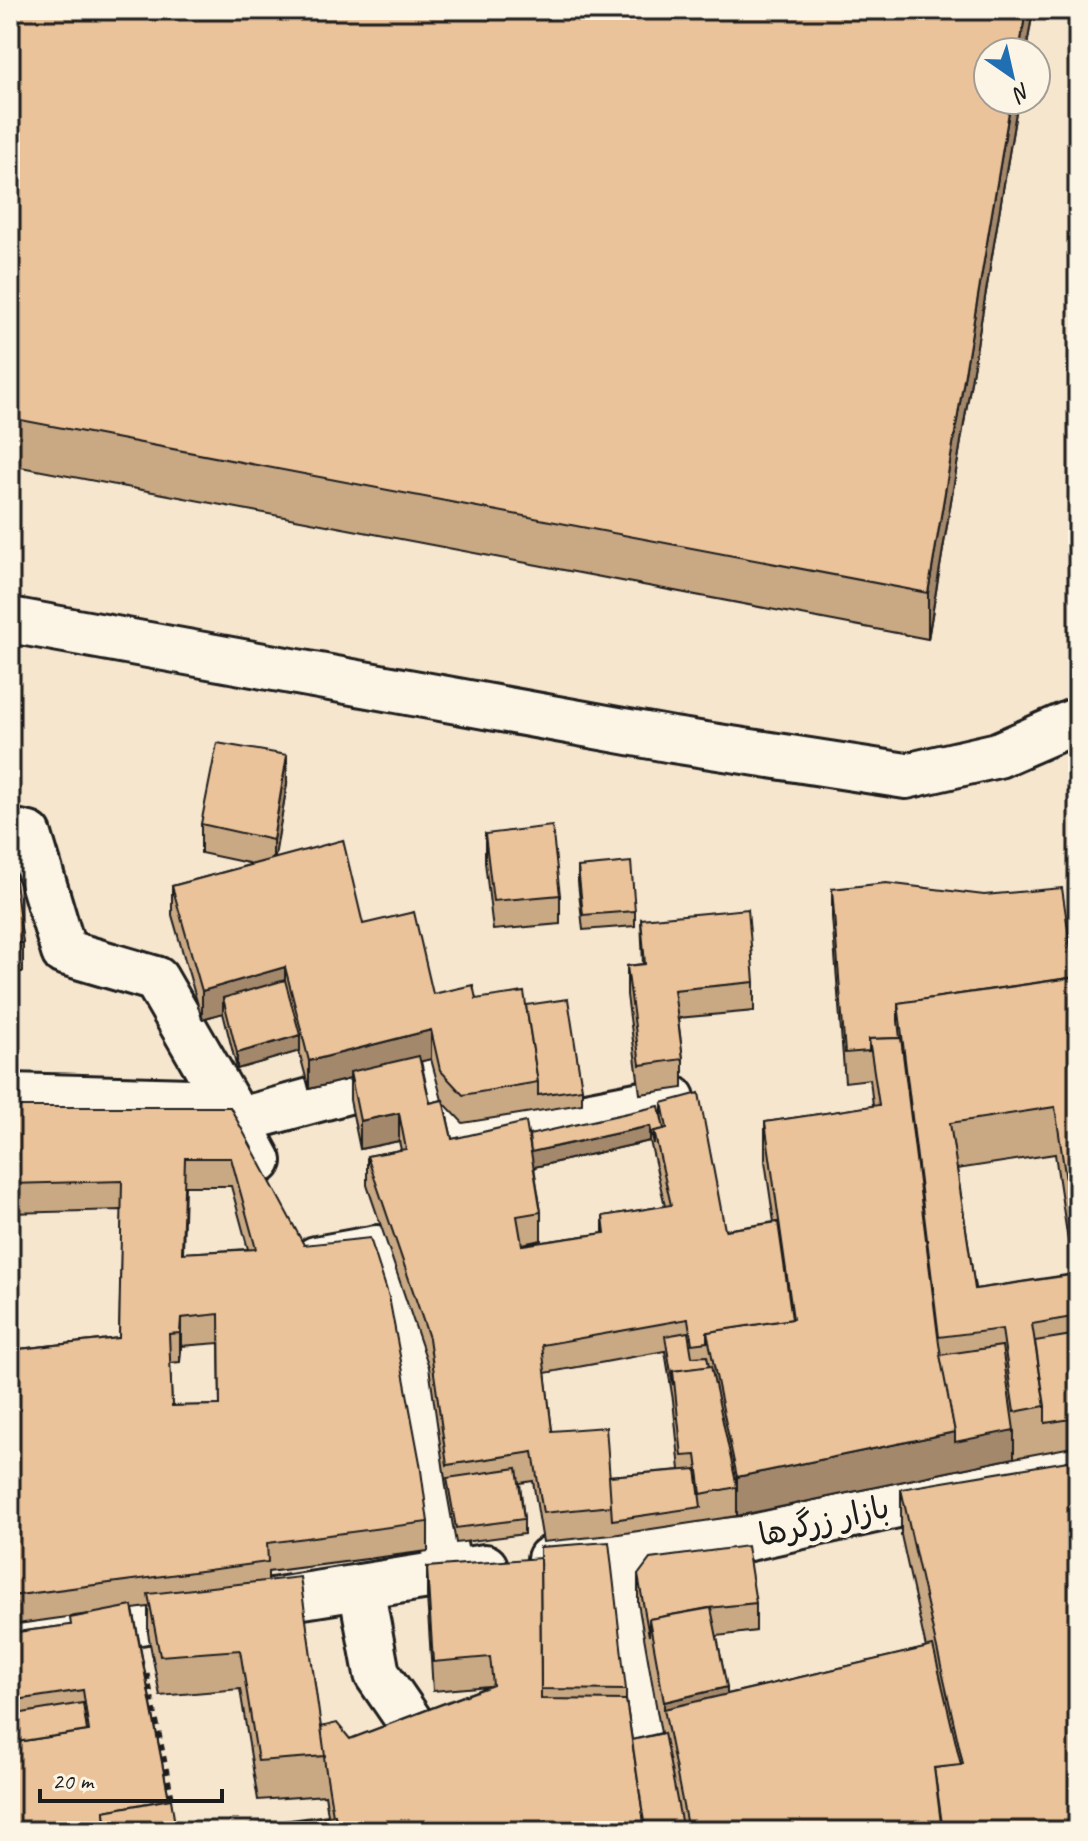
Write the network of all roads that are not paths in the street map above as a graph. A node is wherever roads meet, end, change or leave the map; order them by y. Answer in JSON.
{"nodes":[{"id":1,"x":10,"y":620,"type":"edge"},
{"id":2,"x":1078,"y":720,"type":"edge"},
{"id":3,"x":10,"y":831,"type":"edge"},
{"id":4,"x":10,"y":1096,"type":"edge"},
{"id":5,"x":672,"y":1098,"type":"edge"},
{"id":6,"x":232,"y":1112,"type":"junction"},
{"id":7,"x":274,"y":1190,"type":"edge"},
{"id":8,"x":297,"y":1232,"type":"edge"},
{"id":9,"x":1078,"y":1465,"type":"edge"},
{"id":10,"x":614,"y":1551,"type":"junction"},
{"id":11,"x":449,"y":1572,"type":"junction"},
{"id":12,"x":361,"y":1587,"type":"junction"},
{"id":13,"x":10,"y":1640,"type":"edge"},
{"id":14,"x":423,"y":1741,"type":"edge"},
{"id":15,"x":660,"y":1831,"type":"edge"}],
"edges":[{"from":1,"to":2,"type":"street"},
{"from":3,"to":6,"type":"street"},
{"from":4,"to":6,"type":"street"},
{"from":5,"to":6,"type":"street"},
{"from":6,"to":7,"type":"street"},
{"from":8,"to":11,"type":"street"},
{"from":9,"to":10,"type":"street","name":"بازار زرگرها"},
{"from":10,"to":11,"type":"street","name":"بازار زرگرها"},
{"from":10,"to":15,"type":"street"},
{"from":11,"to":12,"type":"street","name":"بازار زرگرها"},
{"from":12,"to":13,"type":"street","name":"بازار زرگرها"},
{"from":12,"to":14,"type":"street"}]}
